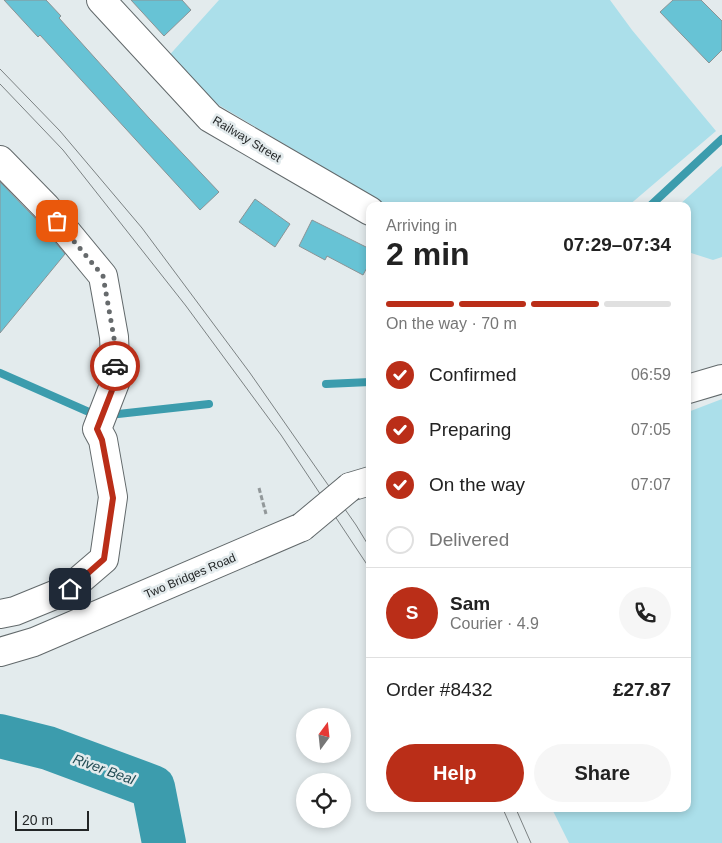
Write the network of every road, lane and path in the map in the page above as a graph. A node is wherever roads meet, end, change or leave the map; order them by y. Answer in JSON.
{"nodes":[{"id":1,"x":101,"y":0,"type":"edge"},
{"id":2,"x":0,"y":160,"type":"edge"},
{"id":3,"x":366,"y":210,"type":"edge"},
{"id":4,"x":360,"y":484,"type":"edge"},
{"id":5,"x":259,"y":488,"type":"dead end"},
{"id":6,"x":267,"y":517,"type":"dead end"},
{"id":7,"x":0,"y":614,"type":"edge"},
{"id":8,"x":0,"y":652,"type":"edge"}],
"edges":[{"from":1,"to":3,"type":"street","name":"Railway Street"},
{"from":2,"to":7,"type":"street"},
{"from":4,"to":8,"type":"street","name":"Two Bridges Road","bridge":true},
{"from":5,"to":6,"type":"path"}]}
